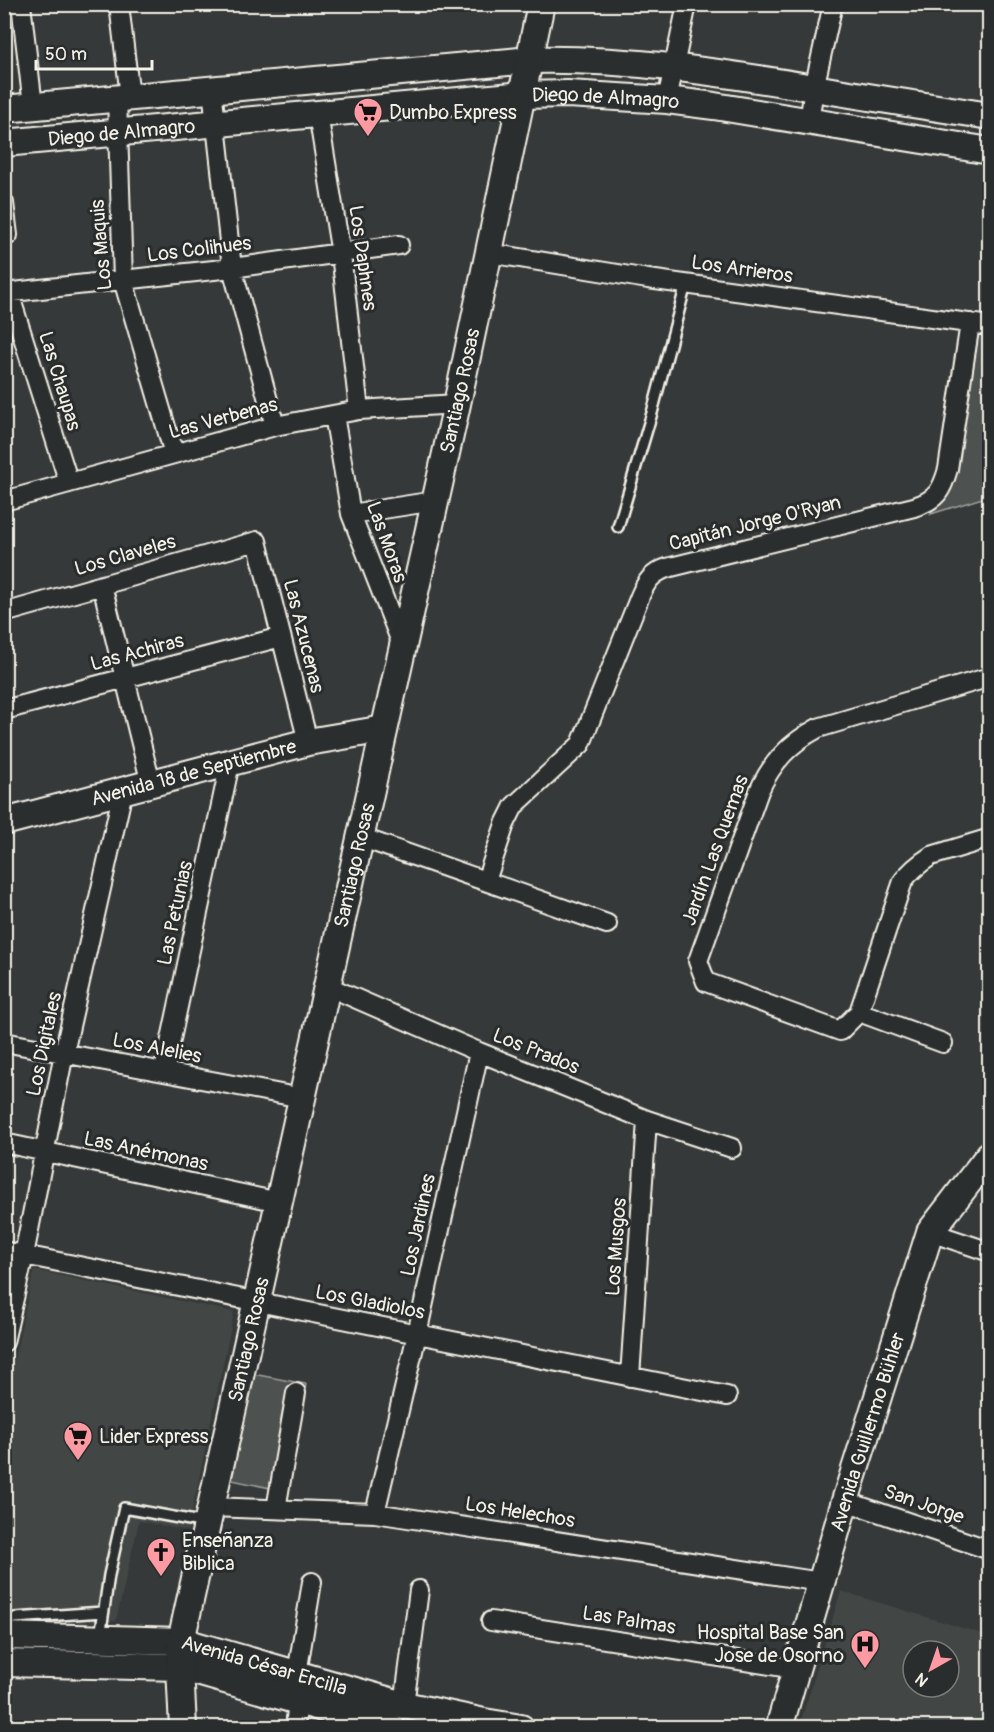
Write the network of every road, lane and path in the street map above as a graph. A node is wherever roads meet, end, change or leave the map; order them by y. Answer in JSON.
{"nodes":[{"id":1,"x":21,"y":4,"type":"edge"},
{"id":2,"x":119,"y":4,"type":"edge"},
{"id":3,"x":541,"y":4,"type":"edge"},
{"id":4,"x":687,"y":4,"type":"edge"},
{"id":5,"x":833,"y":4,"type":"edge"},
{"id":6,"x":530,"y":60,"type":"junction"},
{"id":7,"x":673,"y":66,"type":"junction"},
{"id":8,"x":814,"y":88,"type":"junction"},
{"id":9,"x":212,"y":89,"type":"junction"},
{"id":10,"x":522,"y":95,"type":"junction"},
{"id":11,"x":124,"y":98,"type":"junction"},
{"id":12,"x":666,"y":100,"type":"junction"},
{"id":13,"x":33,"y":106,"type":"junction"},
{"id":14,"x":4,"y":109,"type":"edge"},
{"id":15,"x":318,"y":114,"type":"junction"},
{"id":16,"x":990,"y":116,"type":"edge"},
{"id":17,"x":809,"y":122,"type":"junction"},
{"id":18,"x":215,"y":123,"type":"junction"},
{"id":19,"x":117,"y":133,"type":"junction"},
{"id":20,"x":4,"y":143,"type":"edge"},
{"id":21,"x":990,"y":151,"type":"edge"},
{"id":22,"x":4,"y":203,"type":"edge"},
{"id":23,"x":8,"y":235,"type":"dead end"},
{"id":24,"x":399,"y":245,"type":"dead end"},
{"id":25,"x":489,"y":253,"type":"junction"},
{"id":26,"x":341,"y":254,"type":"junction"},
{"id":27,"x":232,"y":268,"type":"junction"},
{"id":28,"x":123,"y":280,"type":"junction"},
{"id":29,"x":686,"y":284,"type":"junction"},
{"id":30,"x":7,"y":293,"type":"edge"},
{"id":31,"x":970,"y":323,"type":"junction"},
{"id":32,"x":990,"y":326,"type":"edge"},
{"id":33,"x":457,"y":404,"type":"junction"},
{"id":34,"x":359,"y":410,"type":"junction"},
{"id":35,"x":334,"y":415,"type":"junction"},
{"id":36,"x":276,"y":426,"type":"junction"},
{"id":37,"x":174,"y":454,"type":"junction"},
{"id":38,"x":69,"y":483,"type":"junction"},
{"id":39,"x":4,"y":501,"type":"edge"},
{"id":40,"x":435,"y":501,"type":"junction"},
{"id":41,"x":351,"y":514,"type":"junction"},
{"id":42,"x":618,"y":527,"type":"dead end"},
{"id":43,"x":257,"y":541,"type":"joint"},
{"id":44,"x":102,"y":585,"type":"junction"},
{"id":45,"x":4,"y":613,"type":"edge"},
{"id":46,"x":281,"y":637,"type":"junction"},
{"id":47,"x":403,"y":647,"type":"junction"},
{"id":48,"x":990,"y":677,"type":"edge"},
{"id":49,"x":126,"y":678,"type":"junction"},
{"id":50,"x":4,"y":710,"type":"edge"},
{"id":51,"x":384,"y":729,"type":"junction"},
{"id":52,"x":308,"y":742,"type":"junction"},
{"id":53,"x":230,"y":763,"type":"junction"},
{"id":54,"x":151,"y":784,"type":"junction"},
{"id":55,"x":123,"y":791,"type":"junction"},
{"id":56,"x":4,"y":822,"type":"edge"},
{"id":57,"x":360,"y":837,"type":"junction"},
{"id":58,"x":990,"y":838,"type":"edge"},
{"id":59,"x":486,"y":881,"type":"junction"},
{"id":60,"x":607,"y":924,"type":"dead end"},
{"id":61,"x":327,"y":986,"type":"junction"},
{"id":62,"x":859,"y":1012,"type":"junction"},
{"id":63,"x":4,"y":1042,"type":"edge"},
{"id":64,"x":943,"y":1043,"type":"dead end"},
{"id":65,"x":479,"y":1052,"type":"junction"},
{"id":66,"x":64,"y":1053,"type":"junction"},
{"id":67,"x":165,"y":1072,"type":"junction"},
{"id":68,"x":302,"y":1098,"type":"junction"},
{"id":69,"x":647,"y":1120,"type":"junction"},
{"id":70,"x":4,"y":1143,"type":"edge"},
{"id":71,"x":732,"y":1148,"type":"dead end"},
{"id":72,"x":45,"y":1152,"type":"junction"},
{"id":73,"x":990,"y":1154,"type":"edge"},
{"id":74,"x":279,"y":1203,"type":"junction"},
{"id":75,"x":930,"y":1232,"type":"junction"},
{"id":76,"x":4,"y":1251,"type":"edge"},
{"id":77,"x":990,"y":1252,"type":"edge"},
{"id":78,"x":24,"y":1255,"type":"junction"},
{"id":79,"x":256,"y":1302,"type":"junction"},
{"id":80,"x":417,"y":1334,"type":"junction"},
{"id":81,"x":4,"y":1342,"type":"edge"},
{"id":82,"x":630,"y":1377,"type":"junction"},
{"id":83,"x":296,"y":1393,"type":"dead end"},
{"id":84,"x":727,"y":1396,"type":"dead end"},
{"id":85,"x":845,"y":1501,"type":"junction"},
{"id":86,"x":276,"y":1509,"type":"junction"},
{"id":87,"x":375,"y":1512,"type":"junction"},
{"id":88,"x":209,"y":1515,"type":"junction"},
{"id":89,"x":990,"y":1550,"type":"edge"},
{"id":90,"x":312,"y":1582,"type":"dead end"},
{"id":91,"x":821,"y":1582,"type":"junction"},
{"id":92,"x":419,"y":1590,"type":"dead end"},
{"id":93,"x":103,"y":1612,"type":"junction"},
{"id":94,"x":491,"y":1621,"type":"dead end"},
{"id":95,"x":4,"y":1623,"type":"edge"},
{"id":96,"x":4,"y":1636,"type":"edge"},
{"id":97,"x":99,"y":1639,"type":"junction"},
{"id":98,"x":181,"y":1641,"type":"junction"},
{"id":99,"x":4,"y":1662,"type":"edge"},
{"id":100,"x":81,"y":1664,"type":"junction"},
{"id":101,"x":180,"y":1667,"type":"junction"},
{"id":102,"x":796,"y":1669,"type":"junction"},
{"id":103,"x":306,"y":1677,"type":"junction"},
{"id":104,"x":304,"y":1702,"type":"junction"},
{"id":105,"x":404,"y":1705,"type":"junction"},
{"id":106,"x":457,"y":1722,"type":"edge"},
{"id":107,"x":183,"y":1728,"type":"edge"},
{"id":108,"x":295,"y":1728,"type":"edge"},
{"id":109,"x":392,"y":1728,"type":"edge"},
{"id":110,"x":521,"y":1728,"type":"edge"},
{"id":111,"x":778,"y":1728,"type":"edge"}],
"edges":[{"from":1,"to":13,"type":"street"},
{"from":2,"to":11,"type":"street","name":"Los Maquis"},
{"from":3,"to":6,"type":"main road","name":"Santiago Rosas"},
{"from":4,"to":7,"type":"street"},
{"from":5,"to":8,"type":"street"},
{"from":6,"to":7,"type":"main road","name":"Diego de Almagro"},
{"from":6,"to":9,"type":"main road","name":"Diego de Almagro"},
{"from":6,"to":10,"type":"main road","name":"Santiago Rosas"},
{"from":7,"to":8,"type":"main road","name":"Diego de Almagro"},
{"from":7,"to":12,"type":"street"},
{"from":8,"to":16,"type":"main road","name":"Diego de Almagro"},
{"from":8,"to":17,"type":"street"},
{"from":9,"to":11,"type":"main road","name":"Diego de Almagro"},
{"from":9,"to":18,"type":"street"},
{"from":10,"to":12,"type":"main road","name":"Diego de Almagro"},
{"from":10,"to":15,"type":"main road","name":"Diego de Almagro"},
{"from":10,"to":25,"type":"main road","name":"Santiago Rosas"},
{"from":11,"to":13,"type":"main road","name":"Diego de Almagro"},
{"from":11,"to":19,"type":"street","name":"Los Maquis"},
{"from":12,"to":17,"type":"main road","name":"Diego de Almagro"},
{"from":13,"to":14,"type":"main road","name":"Diego de Almagro"},
{"from":15,"to":18,"type":"main road","name":"Diego de Almagro"},
{"from":15,"to":26,"type":"street","name":"Los Daphnes"},
{"from":17,"to":21,"type":"main road","name":"Diego de Almagro"},
{"from":18,"to":19,"type":"main road","name":"Diego de Almagro"},
{"from":18,"to":27,"type":"street"},
{"from":19,"to":20,"type":"main road","name":"Diego de Almagro"},
{"from":19,"to":28,"type":"street","name":"Los Maquis"},
{"from":22,"to":23,"type":"street"},
{"from":24,"to":26,"type":"street","name":"Los Colihues"},
{"from":25,"to":29,"type":"street","name":"Los Arrieros"},
{"from":25,"to":33,"type":"main road","name":"Santiago Rosas"},
{"from":26,"to":27,"type":"street","name":"Los Colihues"},
{"from":26,"to":34,"type":"street","name":"Los Daphnes"},
{"from":27,"to":28,"type":"street","name":"Los Colihues"},
{"from":27,"to":36,"type":"street"},
{"from":28,"to":30,"type":"street","name":"Los Colihues"},
{"from":28,"to":37,"type":"street","name":"Los Maquis"},
{"from":29,"to":31,"type":"street","name":"Los Arrieros"},
{"from":29,"to":42,"type":"lane"},
{"from":30,"to":38,"type":"street","name":"Las Chaupas"},
{"from":31,"to":32,"type":"street","name":"Los Arrieros"},
{"from":31,"to":59,"type":"street","name":"Capitán Jorge O'Ryan"},
{"from":33,"to":34,"type":"street","name":"Las Verbenas"},
{"from":33,"to":40,"type":"main road","name":"Santiago Rosas"},
{"from":34,"to":35,"type":"street","name":"Las Verbenas"},
{"from":35,"to":36,"type":"street","name":"Las Verbenas"},
{"from":35,"to":41,"type":"street","name":"Las Moras"},
{"from":36,"to":37,"type":"street","name":"Las Verbenas"},
{"from":37,"to":38,"type":"street","name":"Las Verbenas"},
{"from":38,"to":39,"type":"street","name":"Las Verbenas"},
{"from":40,"to":41,"type":"street"},
{"from":40,"to":47,"type":"main road","name":"Santiago Rosas"},
{"from":41,"to":47,"type":"street","name":"Las Moras"},
{"from":43,"to":44,"type":"street","name":"Los Claveles"},
{"from":43,"to":46,"type":"street","name":"Las Azucenas"},
{"from":44,"to":45,"type":"street","name":"Los Claveles"},
{"from":44,"to":49,"type":"street"},
{"from":46,"to":49,"type":"street","name":"Las Achiras"},
{"from":46,"to":52,"type":"street","name":"Las Azucenas"},
{"from":47,"to":51,"type":"main road","name":"Santiago Rosas"},
{"from":48,"to":62,"type":"street","name":"Jardín Las Quemas"},
{"from":49,"to":50,"type":"street","name":"Las Achiras"},
{"from":49,"to":54,"type":"street"},
{"from":51,"to":52,"type":"main road","name":"Avenida 18 de Septiembre"},
{"from":51,"to":57,"type":"main road","name":"Santiago Rosas"},
{"from":52,"to":53,"type":"main road","name":"Avenida 18 de Septiembre"},
{"from":53,"to":54,"type":"main road","name":"Avenida 18 de Septiembre"},
{"from":53,"to":67,"type":"street","name":"Las Petunias"},
{"from":54,"to":55,"type":"main road","name":"Avenida 18 de Septiembre"},
{"from":55,"to":56,"type":"main road","name":"Avenida 18 de Septiembre"},
{"from":55,"to":66,"type":"street","name":"Los Digitales"},
{"from":57,"to":59,"type":"street"},
{"from":57,"to":61,"type":"main road","name":"Santiago Rosas"},
{"from":58,"to":62,"type":"street"},
{"from":59,"to":60,"type":"street"},
{"from":61,"to":65,"type":"street","name":"Los Prados"},
{"from":61,"to":68,"type":"main road","name":"Santiago Rosas"},
{"from":62,"to":64,"type":"street"},
{"from":63,"to":66,"type":"street","name":"Los Alelies"},
{"from":65,"to":69,"type":"street","name":"Los Prados"},
{"from":65,"to":80,"type":"street","name":"Los Jardines"},
{"from":66,"to":67,"type":"street","name":"Los Alelies"},
{"from":66,"to":72,"type":"street","name":"Los Digitales"},
{"from":67,"to":68,"type":"street","name":"Los Alelies"},
{"from":68,"to":74,"type":"main road","name":"Santiago Rosas"},
{"from":69,"to":71,"type":"street","name":"Los Prados"},
{"from":69,"to":82,"type":"street","name":"Los Musgos"},
{"from":70,"to":72,"type":"street","name":"Las Anémonas"},
{"from":72,"to":74,"type":"street","name":"Las Anémonas"},
{"from":72,"to":78,"type":"street","name":"Los Digitales"},
{"from":73,"to":75,"type":"main road","name":"Avenida Guillermo Bühler"},
{"from":74,"to":79,"type":"main road","name":"Santiago Rosas"},
{"from":75,"to":77,"type":"street"},
{"from":75,"to":85,"type":"main road","name":"Avenida Guillermo Bühler"},
{"from":76,"to":78,"type":"street","name":"Los Gladiolos"},
{"from":78,"to":79,"type":"street","name":"Los Gladiolos"},
{"from":78,"to":81,"type":"street","name":"Los Digitales"},
{"from":79,"to":80,"type":"street","name":"Los Gladiolos"},
{"from":79,"to":88,"type":"main road","name":"Santiago Rosas"},
{"from":80,"to":82,"type":"street","name":"Los Gladiolos"},
{"from":80,"to":87,"type":"street","name":"Los Jardines"},
{"from":82,"to":84,"type":"street","name":"Los Gladiolos"},
{"from":83,"to":86,"type":"street"},
{"from":85,"to":89,"type":"street","name":"San Jorge"},
{"from":85,"to":91,"type":"main road","name":"Avenida Guillermo Bühler"},
{"from":86,"to":87,"type":"street","name":"Los Helechos"},
{"from":86,"to":88,"type":"street","name":"Los Helechos"},
{"from":87,"to":91,"type":"street","name":"Los Helechos"},
{"from":88,"to":93,"type":"lane"},
{"from":88,"to":98,"type":"main road","name":"Santiago Rosas"},
{"from":90,"to":103,"type":"street"},
{"from":91,"to":102,"type":"main road","name":"Avenida Guillermo Bühler"},
{"from":92,"to":105,"type":"street"},
{"from":93,"to":95,"type":"lane"},
{"from":93,"to":97,"type":"lane"},
{"from":94,"to":102,"type":"street","name":"Las Palmas"},
{"from":96,"to":97,"type":"main road","name":"Avenida César Ercilla"},
{"from":97,"to":98,"type":"main road","name":"Avenida César Ercilla"},
{"from":97,"to":100,"type":"main road"},
{"from":98,"to":101,"type":"main road","name":"Santiago Rosas"},
{"from":98,"to":103,"type":"main road","name":"Avenida César Ercilla"},
{"from":99,"to":100,"type":"main road","name":"Avenida César Ercilla"},
{"from":100,"to":101,"type":"main road","name":"Avenida César Ercilla"},
{"from":101,"to":104,"type":"main road","name":"Avenida César Ercilla"},
{"from":101,"to":107,"type":"main road","name":"Santiago Rosas"},
{"from":102,"to":111,"type":"main road","name":"Avenida Guillermo Bühler"},
{"from":103,"to":104,"type":"main road"},
{"from":103,"to":105,"type":"main road","name":"Avenida César Ercilla"},
{"from":104,"to":108,"type":"street"},
{"from":104,"to":109,"type":"main road","name":"Avenida César Ercilla"},
{"from":105,"to":106,"type":"main road","name":"Avenida César Ercilla"},
{"from":106,"to":110,"type":"main road","name":"Avenida César Ercilla"}]}
